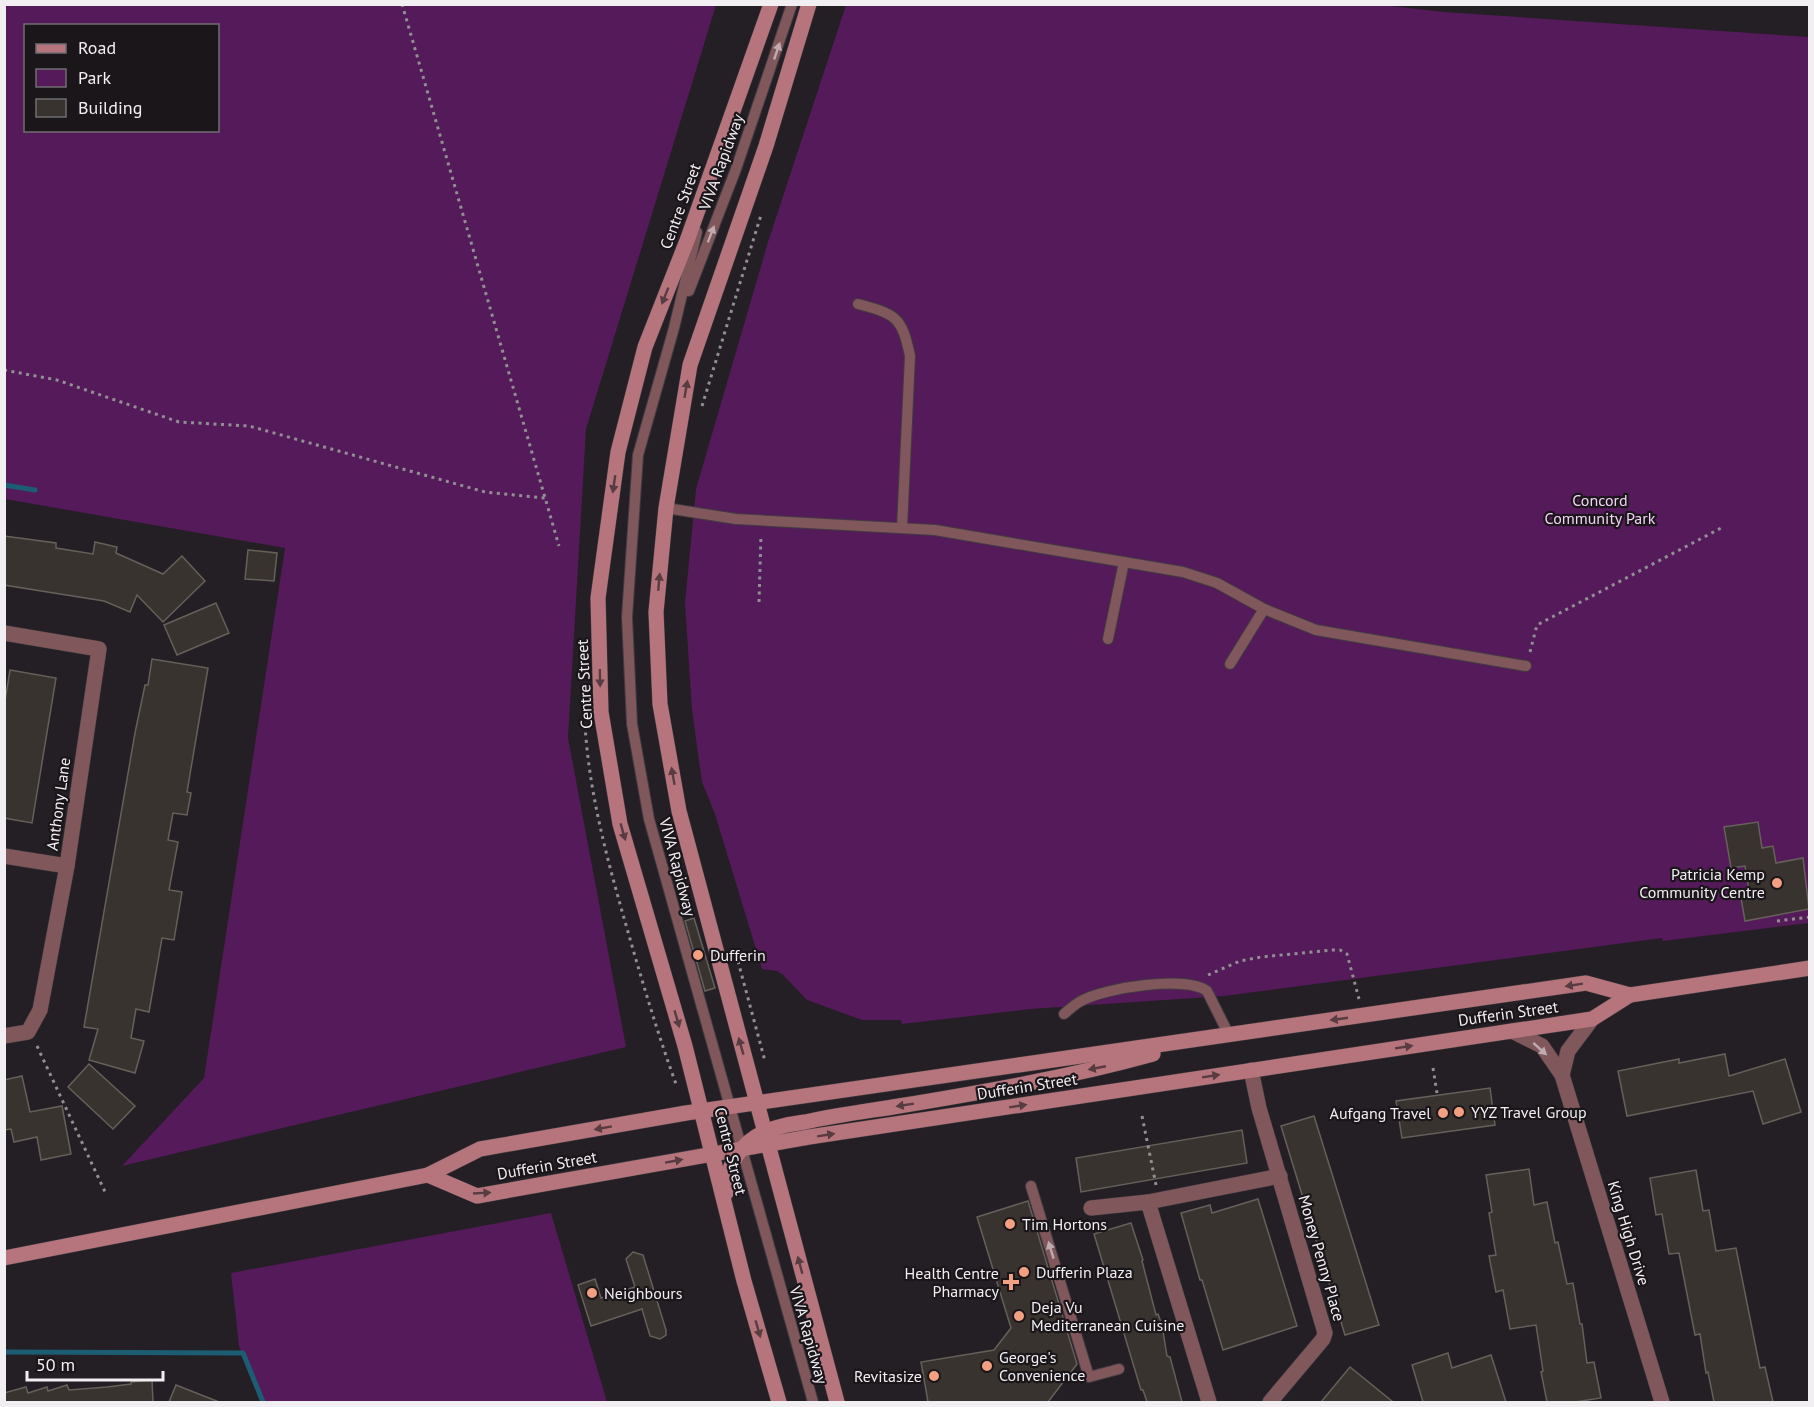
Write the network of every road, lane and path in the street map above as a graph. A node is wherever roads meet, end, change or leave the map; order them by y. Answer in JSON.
{"nodes":[{"id":1,"x":402,"y":4,"type":"edge"},
{"id":2,"x":771,"y":4,"type":"edge"},
{"id":3,"x":792,"y":4,"type":"edge"},
{"id":4,"x":809,"y":4,"type":"edge"},
{"id":5,"x":708,"y":183,"type":"junction"},
{"id":6,"x":858,"y":304,"type":"dead end"},
{"id":7,"x":674,"y":328,"type":"junction"},
{"id":8,"x":4,"y":370,"type":"edge"},
{"id":9,"x":545,"y":498,"type":"junction"},
{"id":10,"x":666,"y":508,"type":"junction"},
{"id":11,"x":761,"y":520,"type":"junction"},
{"id":12,"x":1723,"y":527,"type":"dead end"},
{"id":13,"x":902,"y":528,"type":"junction"},
{"id":14,"x":559,"y":546,"type":"dead end"},
{"id":15,"x":1124,"y":562,"type":"junction"},
{"id":16,"x":759,"y":602,"type":"dead end"},
{"id":17,"x":1264,"y":609,"type":"junction"},
{"id":18,"x":4,"y":633,"type":"edge"},
{"id":19,"x":1108,"y":639,"type":"dead end"},
{"id":20,"x":1230,"y":664,"type":"dead end"},
{"id":21,"x":1526,"y":666,"type":"joint"},
{"id":22,"x":4,"y":856,"type":"edge"},
{"id":23,"x":67,"y":866,"type":"junction"},
{"id":24,"x":1809,"y":917,"type":"edge"},
{"id":25,"x":1777,"y":921,"type":"dead end"},
{"id":26,"x":1809,"y":968,"type":"edge"},
{"id":27,"x":1194,"y":986,"type":"junction"},
{"id":28,"x":1630,"y":995,"type":"junction"},
{"id":29,"x":1064,"y":1014,"type":"dead end"},
{"id":30,"x":1362,"y":1016,"type":"junction"},
{"id":31,"x":1592,"y":1019,"type":"junction"},
{"id":32,"x":1512,"y":1031,"type":"junction"},
{"id":33,"x":28,"y":1032,"type":"junction"},
{"id":34,"x":4,"y":1036,"type":"edge"},
{"id":35,"x":1222,"y":1036,"type":"junction"},
{"id":36,"x":1432,"y":1068,"type":"dead end"},
{"id":37,"x":1251,"y":1070,"type":"junction"},
{"id":38,"x":1562,"y":1075,"type":"junction"},
{"id":39,"x":1437,"y":1093,"type":"dead end"},
{"id":40,"x":757,"y":1103,"type":"junction"},
{"id":41,"x":730,"y":1107,"type":"junction"},
{"id":42,"x":702,"y":1111,"type":"junction"},
{"id":43,"x":1142,"y":1116,"type":"dead end"},
{"id":44,"x":766,"y":1138,"type":"junction"},
{"id":45,"x":742,"y":1149,"type":"junction"},
{"id":46,"x":713,"y":1154,"type":"junction"},
{"id":47,"x":428,"y":1175,"type":"junction"},
{"id":48,"x":1280,"y":1176,"type":"junction"},
{"id":49,"x":1031,"y":1186,"type":"dead end"},
{"id":50,"x":106,"y":1194,"type":"dead end"},
{"id":51,"x":1153,"y":1201,"type":"junction"},
{"id":52,"x":1090,"y":1208,"type":"dead end"},
{"id":53,"x":727,"y":1211,"type":"junction"},
{"id":54,"x":4,"y":1258,"type":"edge"},
{"id":55,"x":1119,"y":1369,"type":"dead end"},
{"id":56,"x":779,"y":1402,"type":"edge"},
{"id":57,"x":813,"y":1402,"type":"edge"},
{"id":58,"x":837,"y":1402,"type":"edge"},
{"id":59,"x":1209,"y":1402,"type":"edge"},
{"id":60,"x":1270,"y":1402,"type":"edge"},
{"id":61,"x":1662,"y":1402,"type":"edge"}],
"edges":[{"from":1,"to":9,"type":"path"},
{"from":2,"to":5,"type":"main road","name":"Centre Street"},
{"from":7,"to":3,"type":"lane","name":"VIVA Rapidway","one_way":true},
{"from":10,"to":4,"type":"main road","one_way":true},
{"from":5,"to":7,"type":"lane","name":"VIVA Rapidway"},
{"from":5,"to":42,"type":"main road","name":"Centre Street","one_way":true},
{"from":6,"to":13,"type":"lane"},
{"from":7,"to":41,"type":"lane","name":"VIVA Rapidway"},
{"from":8,"to":9,"type":"path"},
{"from":9,"to":14,"type":"path"},
{"from":10,"to":11,"type":"lane"},
{"from":40,"to":10,"type":"main road","one_way":true},
{"from":11,"to":13,"type":"lane"},
{"from":11,"to":16,"type":"path"},
{"from":12,"to":21,"type":"path"},
{"from":13,"to":15,"type":"lane"},
{"from":15,"to":17,"type":"lane"},
{"from":15,"to":19,"type":"lane"},
{"from":17,"to":20,"type":"lane"},
{"from":17,"to":21,"type":"lane"},
{"from":18,"to":23,"type":"street","name":"Anthony Lane"},
{"from":22,"to":23,"type":"street"},
{"from":23,"to":33,"type":"street","name":"Anthony Lane"},
{"from":24,"to":25,"type":"path"},
{"from":26,"to":28,"type":"main road","name":"Dufferin Street"},
{"from":27,"to":29,"type":"lane"},
{"from":27,"to":30,"type":"path"},
{"from":27,"to":35,"type":"lane"},
{"from":28,"to":30,"type":"main road","name":"Dufferin Street","one_way":true},
{"from":28,"to":31,"type":"main road","name":"Dufferin Street"},
{"from":30,"to":35,"type":"main road","name":"Dufferin Street","one_way":true},
{"from":31,"to":32,"type":"main road","name":"Dufferin Street"},
{"from":31,"to":38,"type":"street"},
{"from":37,"to":32,"type":"main road","name":"Dufferin Street","one_way":true},
{"from":32,"to":38,"type":"street","name":"King High Drive","one_way":true},
{"from":33,"to":34,"type":"street"},
{"from":33,"to":50,"type":"path"},
{"from":35,"to":40,"type":"main road","name":"Dufferin Street"},
{"from":35,"to":44,"type":"main road","one_way":true},
{"from":36,"to":39,"type":"path"},
{"from":44,"to":37,"type":"main road","name":"Dufferin Street","one_way":true},
{"from":37,"to":48,"type":"street","name":"Money Penny Place"},
{"from":38,"to":61,"type":"street","name":"King High Drive"},
{"from":40,"to":41,"type":"main road","name":"Dufferin Street"},
{"from":40,"to":44,"type":"main road"},
{"from":41,"to":42,"type":"main road","name":"Dufferin Street"},
{"from":41,"to":45,"type":"lane","name":"VIVA Rapidway"},
{"from":42,"to":46,"type":"main road","name":"Centre Street"},
{"from":42,"to":47,"type":"main road","name":"Dufferin Street","one_way":true},
{"from":43,"to":51,"type":"path"},
{"from":44,"to":45,"type":"main road","name":"Dufferin Street"},
{"from":58,"to":44,"type":"main road","one_way":true},
{"from":45,"to":46,"type":"main road","name":"Dufferin Street"},
{"from":45,"to":53,"type":"main road"},
{"from":45,"to":57,"type":"lane","name":"VIVA Rapidway"},
{"from":47,"to":46,"type":"main road","name":"Dufferin Street","one_way":true},
{"from":46,"to":53,"type":"main road","name":"Centre Street"},
{"from":47,"to":54,"type":"main road","name":"Dufferin Street"},
{"from":48,"to":51,"type":"street"},
{"from":48,"to":60,"type":"street","name":"Money Penny Place"},
{"from":55,"to":49,"type":"lane","one_way":true},
{"from":51,"to":52,"type":"street"},
{"from":51,"to":59,"type":"street"},
{"from":53,"to":56,"type":"main road","name":"Centre Street","one_way":true}]}
